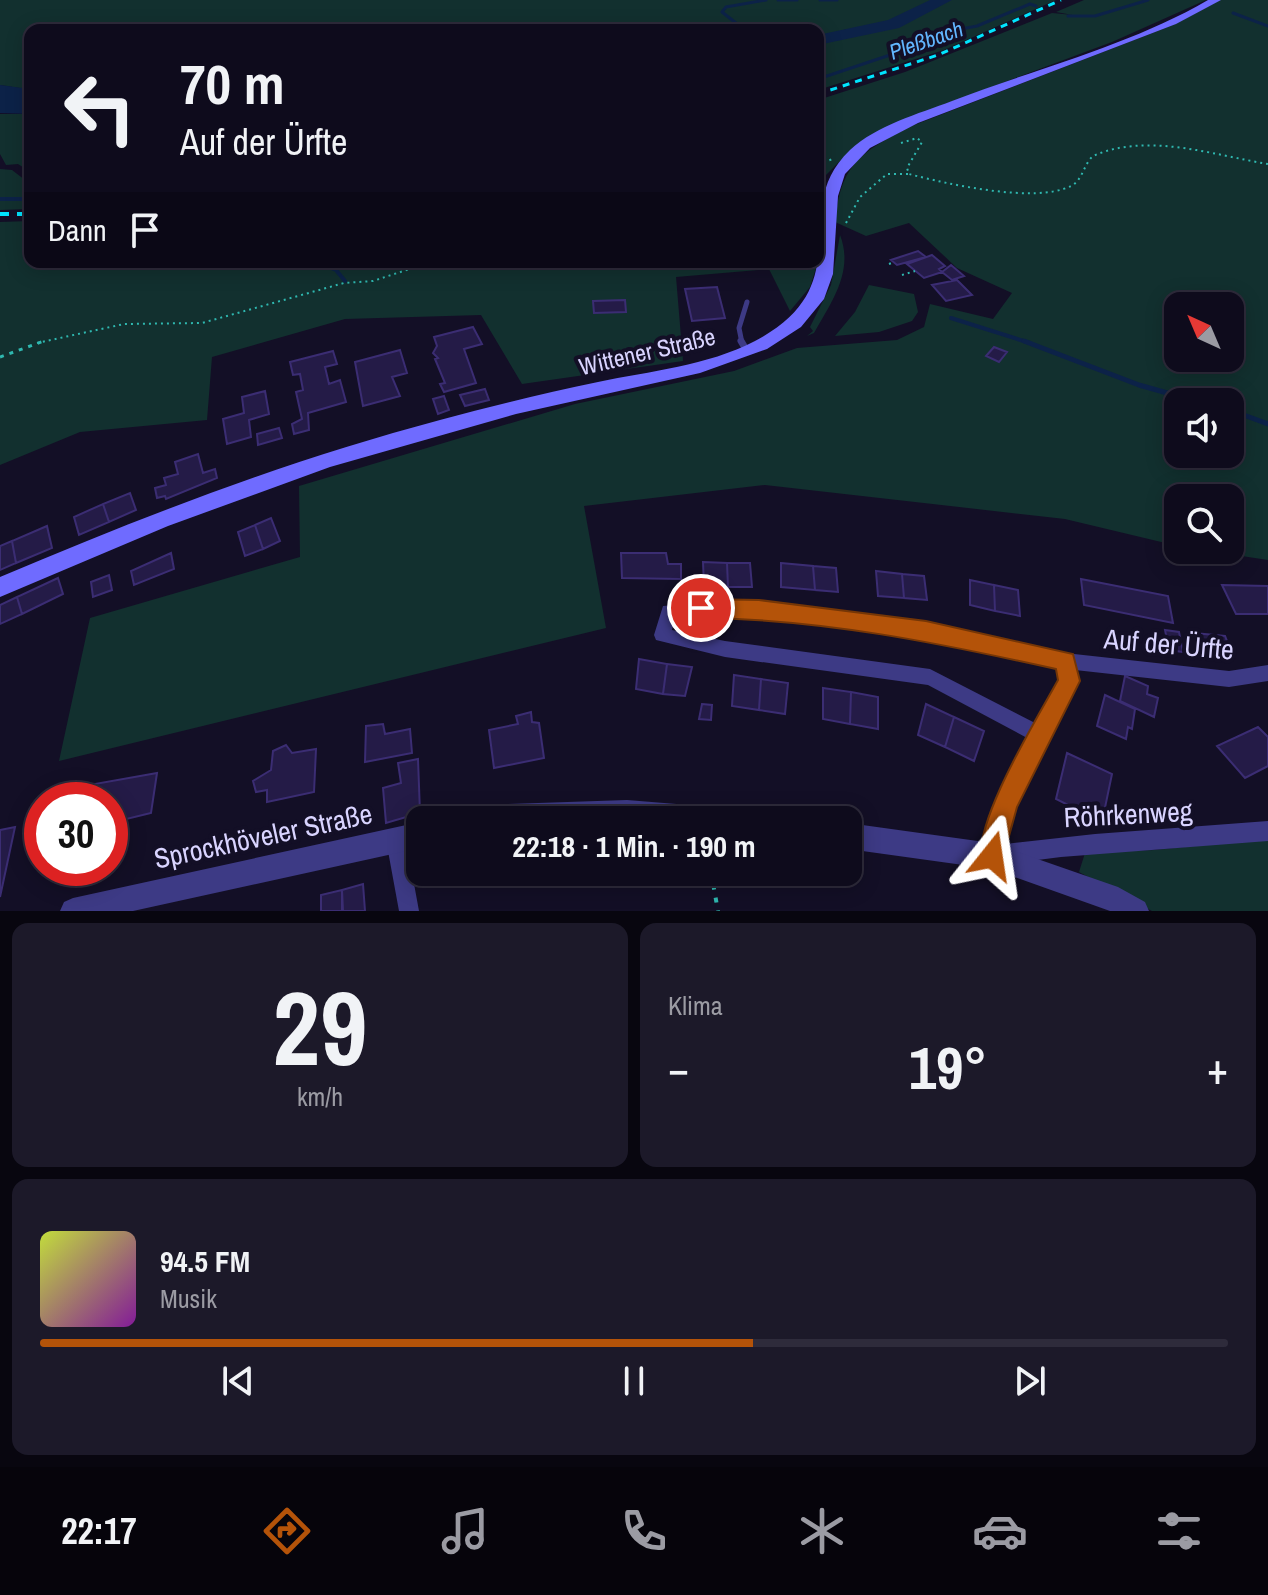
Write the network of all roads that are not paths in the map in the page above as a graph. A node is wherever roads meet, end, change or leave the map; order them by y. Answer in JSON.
{"nodes":[{"id":1,"x":1216,"y":0,"type":"edge"},
{"id":2,"x":747,"y":302,"type":"dead end"},
{"id":3,"x":747,"y":351,"type":"junction"},
{"id":4,"x":0,"y":587,"type":"edge"},
{"id":5,"x":1065,"y":661,"type":"junction"},
{"id":6,"x":1268,"y":673,"type":"edge"},
{"id":7,"x":1040,"y":735,"type":"junction"},
{"id":8,"x":1268,"y":831,"type":"edge"},
{"id":9,"x":406,"y":838,"type":"edge"},
{"id":10,"x":862,"y":838,"type":"edge"},
{"id":11,"x":992,"y":856,"type":"junction"},
{"id":12,"x":409,"y":886,"type":"edge"},
{"id":13,"x":73,"y":911,"type":"edge"},
{"id":14,"x":409,"y":911,"type":"edge"},
{"id":15,"x":1136,"y":911,"type":"edge"}],
"edges":[{"from":1,"to":3,"type":"main road","name":"Wittener Straße"},
{"from":2,"to":3,"type":"lane"},
{"from":3,"to":4,"type":"main road","name":"Wittener Straße"},
{"from":5,"to":6,"type":"street","name":"Auf der Ürfte"},
{"from":5,"to":7,"type":"street"},
{"from":5,"to":7,"type":"street","name":"Auf der Ürfte"},
{"from":7,"to":11,"type":"street"},
{"from":8,"to":11,"type":"street","name":"Röhrkenweg"},
{"from":9,"to":13,"type":"street","name":"Sprockhöveler Straße"},
{"from":10,"to":11,"type":"street"},
{"from":11,"to":15,"type":"street"},
{"from":12,"to":14,"type":"street"}]}
